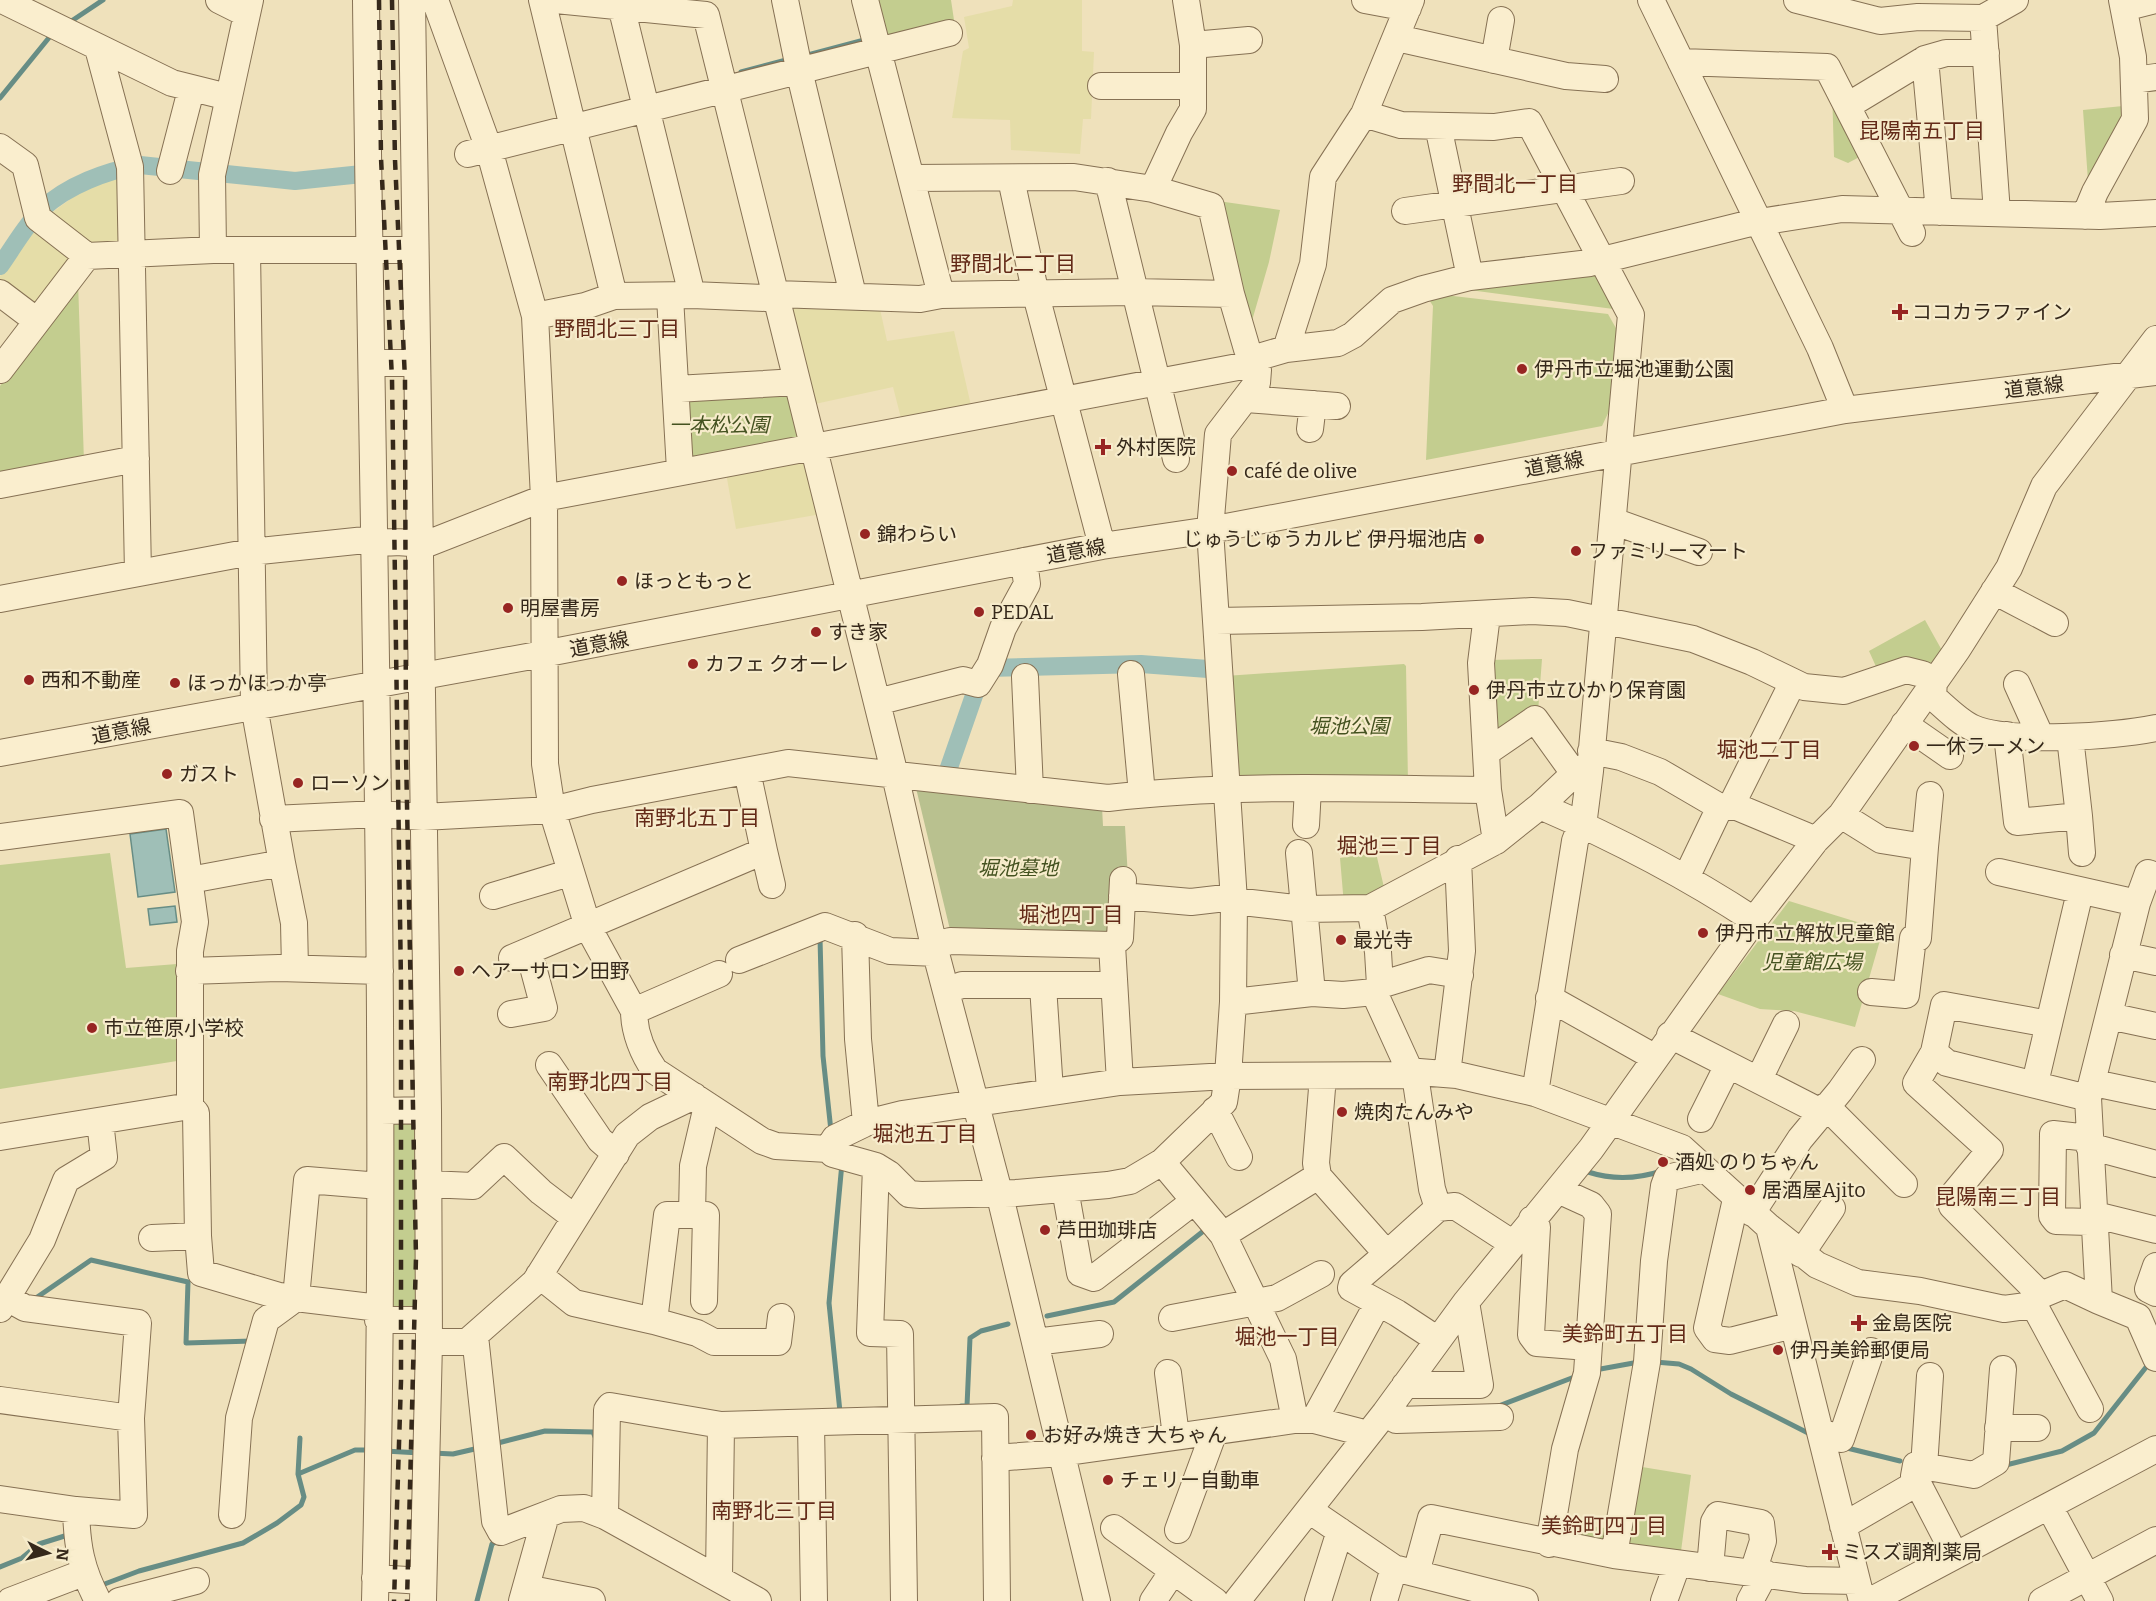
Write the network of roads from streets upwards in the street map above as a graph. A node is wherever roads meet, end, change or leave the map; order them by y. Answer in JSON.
{"nodes":[{"id":1,"x":2,"y":0,"type":"edge"},
{"id":2,"x":219,"y":0,"type":"edge"},
{"id":3,"x":366,"y":0,"type":"edge"},
{"id":4,"x":412,"y":0,"type":"edge"},
{"id":5,"x":435,"y":0,"type":"edge"},
{"id":6,"x":542,"y":0,"type":"edge"},
{"id":7,"x":556,"y":0,"type":"edge"},
{"id":8,"x":785,"y":0,"type":"edge"},
{"id":9,"x":865,"y":0,"type":"edge"},
{"id":10,"x":1186,"y":0,"type":"edge"},
{"id":11,"x":1365,"y":0,"type":"edge"},
{"id":12,"x":1651,"y":0,"type":"edge"},
{"id":13,"x":1797,"y":0,"type":"edge"},
{"id":14,"x":2015,"y":0,"type":"edge"},
{"id":15,"x":2156,"y":0,"type":"edge"},
{"id":16,"x":1409,"y":4,"type":"edge"},
{"id":17,"x":2123,"y":4,"type":"edge"},
{"id":18,"x":621,"y":6,"type":"junction"},
{"id":19,"x":249,"y":7,"type":"edge"},
{"id":20,"x":1914,"y":9,"type":"edge"},
{"id":21,"x":1983,"y":18,"type":"junction"},
{"id":22,"x":1502,"y":20,"type":"dead end"},
{"id":23,"x":949,"y":33,"type":"dead end"},
{"id":24,"x":1396,"y":38,"type":"junction"},
{"id":25,"x":1249,"y":40,"type":"dead end"},
{"id":26,"x":1193,"y":45,"type":"junction"},
{"id":27,"x":98,"y":48,"type":"junction"},
{"id":28,"x":877,"y":51,"type":"junction"},
{"id":29,"x":1986,"y":53,"type":"junction"},
{"id":30,"x":1925,"y":59,"type":"junction"},
{"id":31,"x":1494,"y":60,"type":"junction"},
{"id":32,"x":1681,"y":62,"type":"junction"},
{"id":33,"x":801,"y":69,"type":"junction"},
{"id":34,"x":1605,"y":79,"type":"dead end"},
{"id":35,"x":2145,"y":79,"type":"edge"},
{"id":36,"x":1101,"y":86,"type":"dead end"},
{"id":37,"x":1193,"y":86,"type":"junction"},
{"id":38,"x":725,"y":89,"type":"junction"},
{"id":39,"x":191,"y":90,"type":"junction"},
{"id":40,"x":228,"y":97,"type":"junction"},
{"id":41,"x":1849,"y":105,"type":"junction"},
{"id":42,"x":647,"y":109,"type":"junction"},
{"id":43,"x":1364,"y":114,"type":"junction"},
{"id":44,"x":1438,"y":126,"type":"junction"},
{"id":45,"x":573,"y":127,"type":"junction"},
{"id":46,"x":0,"y":147,"type":"edge"},
{"id":47,"x":478,"y":151,"type":"junction"},
{"id":48,"x":171,"y":168,"type":"dead end"},
{"id":49,"x":912,"y":178,"type":"junction"},
{"id":50,"x":1011,"y":179,"type":"junction"},
{"id":51,"x":1621,"y":181,"type":"dead end"},
{"id":52,"x":1108,"y":182,"type":"junction"},
{"id":53,"x":1153,"y":189,"type":"junction"},
{"id":54,"x":1566,"y":190,"type":"junction"},
{"id":55,"x":1455,"y":204,"type":"junction"},
{"id":56,"x":1902,"y":209,"type":"junction"},
{"id":57,"x":1405,"y":211,"type":"dead end"},
{"id":58,"x":1939,"y":212,"type":"junction"},
{"id":59,"x":1997,"y":213,"type":"junction"},
{"id":60,"x":2156,"y":213,"type":"edge"},
{"id":61,"x":2085,"y":216,"type":"junction"},
{"id":62,"x":1760,"y":223,"type":"junction"},
{"id":63,"x":1912,"y":232,"type":"dead end"},
{"id":64,"x":213,"y":250,"type":"junction"},
{"id":65,"x":415,"y":250,"type":"junction"},
{"id":66,"x":247,"y":251,"type":"junction"},
{"id":67,"x":371,"y":251,"type":"junction"},
{"id":68,"x":132,"y":253,"type":"junction"},
{"id":69,"x":87,"y":256,"type":"junction"},
{"id":70,"x":1601,"y":258,"type":"junction"},
{"id":71,"x":1470,"y":277,"type":"junction"},
{"id":72,"x":1133,"y":292,"type":"junction"},
{"id":73,"x":0,"y":293,"type":"edge"},
{"id":74,"x":776,"y":294,"type":"junction"},
{"id":75,"x":1231,"y":294,"type":"junction"},
{"id":76,"x":853,"y":295,"type":"junction"},
{"id":77,"x":941,"y":295,"type":"junction"},
{"id":78,"x":1036,"y":295,"type":"junction"},
{"id":79,"x":614,"y":296,"type":"junction"},
{"id":80,"x":681,"y":296,"type":"junction"},
{"id":81,"x":535,"y":316,"type":"junction"},
{"id":82,"x":37,"y":321,"type":"junction"},
{"id":83,"x":2156,"y":339,"type":"edge"},
{"id":84,"x":1286,"y":349,"type":"junction"},
{"id":85,"x":1252,"y":359,"type":"junction"},
{"id":86,"x":372,"y":363,"type":"junction"},
{"id":87,"x":417,"y":363,"type":"junction"},
{"id":88,"x":0,"y":370,"type":"edge"},
{"id":89,"x":2129,"y":375,"type":"junction"},
{"id":90,"x":2156,"y":376,"type":"edge"},
{"id":91,"x":1156,"y":381,"type":"junction"},
{"id":92,"x":797,"y":382,"type":"junction"},
{"id":93,"x":676,"y":389,"type":"junction"},
{"id":94,"x":1065,"y":398,"type":"junction"},
{"id":95,"x":1246,"y":399,"type":"junction"},
{"id":96,"x":1845,"y":410,"type":"junction"},
{"id":97,"x":1320,"y":413,"type":"dead end"},
{"id":98,"x":814,"y":446,"type":"junction"},
{"id":99,"x":1618,"y":452,"type":"junction"},
{"id":100,"x":136,"y":459,"type":"junction"},
{"id":101,"x":1176,"y":459,"type":"dead end"},
{"id":102,"x":680,"y":470,"type":"junction"},
{"id":103,"x":0,"y":485,"type":"edge"},
{"id":104,"x":544,"y":498,"type":"junction"},
{"id":105,"x":1613,"y":521,"type":"junction"},
{"id":106,"x":1210,"y":530,"type":"junction"},
{"id":107,"x":375,"y":538,"type":"junction"},
{"id":108,"x":1101,"y":546,"type":"junction"},
{"id":109,"x":419,"y":547,"type":"junction"},
{"id":110,"x":251,"y":552,"type":"junction"},
{"id":111,"x":1699,"y":552,"type":"dead end"},
{"id":112,"x":1024,"y":561,"type":"junction"},
{"id":113,"x":138,"y":573,"type":"junction"},
{"id":114,"x":1994,"y":591,"type":"junction"},
{"id":115,"x":851,"y":596,"type":"junction"},
{"id":116,"x":0,"y":599,"type":"edge"},
{"id":117,"x":1487,"y":615,"type":"junction"},
{"id":118,"x":1216,"y":621,"type":"junction"},
{"id":119,"x":1604,"y":621,"type":"junction"},
{"id":120,"x":2055,"y":623,"type":"dead end"},
{"id":121,"x":543,"y":654,"type":"junction"},
{"id":122,"x":1131,"y":674,"type":"dead end"},
{"id":123,"x":420,"y":675,"type":"junction"},
{"id":124,"x":1025,"y":677,"type":"dead end"},
{"id":125,"x":1934,"y":680,"type":"junction"},
{"id":126,"x":1793,"y":682,"type":"junction"},
{"id":127,"x":378,"y":683,"type":"junction"},
{"id":128,"x":2017,"y":684,"type":"dead end"},
{"id":129,"x":877,"y":702,"type":"junction"},
{"id":130,"x":254,"y":706,"type":"junction"},
{"id":131,"x":1904,"y":724,"type":"junction"},
{"id":132,"x":2156,"y":728,"type":"edge"},
{"id":133,"x":2007,"y":735,"type":"junction"},
{"id":134,"x":2040,"y":735,"type":"junction"},
{"id":135,"x":2070,"y":737,"type":"junction"},
{"id":136,"x":1487,"y":752,"type":"junction"},
{"id":137,"x":0,"y":753,"type":"edge"},
{"id":138,"x":1950,"y":756,"type":"dead end"},
{"id":139,"x":1586,"y":764,"type":"junction"},
{"id":140,"x":747,"y":771,"type":"junction"},
{"id":141,"x":895,"y":775,"type":"junction"},
{"id":142,"x":1308,"y":788,"type":"junction"},
{"id":143,"x":1488,"y":789,"type":"junction"},
{"id":144,"x":1030,"y":790,"type":"junction"},
{"id":145,"x":1226,"y":790,"type":"junction"},
{"id":146,"x":1142,"y":794,"type":"junction"},
{"id":147,"x":1934,"y":805,"type":"dead end"},
{"id":148,"x":1540,"y":806,"type":"junction"},
{"id":149,"x":1728,"y":807,"type":"junction"},
{"id":150,"x":552,"y":810,"type":"junction"},
{"id":151,"x":378,"y":814,"type":"junction"},
{"id":152,"x":1841,"y":815,"type":"junction"},
{"id":153,"x":2079,"y":816,"type":"junction"},
{"id":154,"x":423,"y":817,"type":"junction"},
{"id":155,"x":273,"y":819,"type":"junction"},
{"id":156,"x":1581,"y":824,"type":"junction"},
{"id":157,"x":1306,"y":825,"type":"dead end"},
{"id":158,"x":0,"y":837,"type":"edge"},
{"id":159,"x":1496,"y":840,"type":"junction"},
{"id":160,"x":1816,"y":840,"type":"junction"},
{"id":161,"x":1925,"y":847,"type":"junction"},
{"id":162,"x":764,"y":851,"type":"junction"},
{"id":163,"x":1299,"y":853,"type":"dead end"},
{"id":164,"x":2082,"y":853,"type":"dead end"},
{"id":165,"x":1458,"y":859,"type":"junction"},
{"id":166,"x":282,"y":863,"type":"junction"},
{"id":167,"x":1999,"y":872,"type":"dead end"},
{"id":168,"x":569,"y":873,"type":"junction"},
{"id":169,"x":2156,"y":876,"type":"edge"},
{"id":170,"x":1686,"y":878,"type":"junction"},
{"id":171,"x":190,"y":880,"type":"junction"},
{"id":172,"x":772,"y":885,"type":"dead end"},
{"id":173,"x":2080,"y":892,"type":"junction"},
{"id":174,"x":493,"y":896,"type":"dead end"},
{"id":175,"x":1234,"y":899,"type":"junction"},
{"id":176,"x":2137,"y":903,"type":"junction"},
{"id":177,"x":1303,"y":909,"type":"junction"},
{"id":178,"x":1370,"y":909,"type":"junction"},
{"id":179,"x":1754,"y":920,"type":"junction"},
{"id":180,"x":588,"y":927,"type":"junction"},
{"id":181,"x":855,"y":935,"type":"junction"},
{"id":182,"x":1112,"y":945,"type":"junction"},
{"id":183,"x":935,"y":950,"type":"junction"},
{"id":184,"x":2123,"y":955,"type":"junction"},
{"id":185,"x":2156,"y":962,"type":"edge"},
{"id":186,"x":295,"y":968,"type":"junction"},
{"id":187,"x":189,"y":971,"type":"junction"},
{"id":188,"x":380,"y":971,"type":"junction"},
{"id":189,"x":1460,"y":975,"type":"junction"},
{"id":190,"x":1114,"y":985,"type":"junction"},
{"id":191,"x":1043,"y":986,"type":"junction"},
{"id":192,"x":1377,"y":988,"type":"junction"},
{"id":193,"x":947,"y":990,"type":"junction"},
{"id":194,"x":1871,"y":992,"type":"dead end"},
{"id":195,"x":1312,"y":993,"type":"junction"},
{"id":196,"x":1549,"y":998,"type":"junction"},
{"id":197,"x":1233,"y":1002,"type":"junction"},
{"id":198,"x":634,"y":1011,"type":"junction"},
{"id":199,"x":511,"y":1014,"type":"dead end"},
{"id":200,"x":2109,"y":1016,"type":"junction"},
{"id":201,"x":1786,"y":1024,"type":"dead end"},
{"id":202,"x":2049,"y":1024,"type":"junction"},
{"id":203,"x":2156,"y":1026,"type":"edge"},
{"id":204,"x":1670,"y":1035,"type":"junction"},
{"id":205,"x":1934,"y":1052,"type":"junction"},
{"id":206,"x":1654,"y":1057,"type":"junction"},
{"id":207,"x":1862,"y":1060,"type":"dead end"},
{"id":208,"x":549,"y":1065,"type":"dead end"},
{"id":209,"x":1728,"y":1065,"type":"junction"},
{"id":210,"x":1447,"y":1074,"type":"junction"},
{"id":211,"x":1415,"y":1075,"type":"junction"},
{"id":212,"x":1228,"y":1076,"type":"junction"},
{"id":213,"x":1323,"y":1076,"type":"junction"},
{"id":214,"x":1759,"y":1078,"type":"junction"},
{"id":215,"x":1119,"y":1082,"type":"junction"},
{"id":216,"x":2034,"y":1083,"type":"junction"},
{"id":217,"x":1050,"y":1091,"type":"junction"},
{"id":218,"x":2091,"y":1091,"type":"junction"},
{"id":219,"x":1535,"y":1093,"type":"junction"},
{"id":220,"x":2156,"y":1096,"type":"edge"},
{"id":221,"x":700,"y":1101,"type":"junction"},
{"id":222,"x":975,"y":1103,"type":"junction"},
{"id":223,"x":190,"y":1106,"type":"junction"},
{"id":224,"x":1824,"y":1109,"type":"junction"},
{"id":225,"x":428,"y":1110,"type":"junction"},
{"id":226,"x":1215,"y":1110,"type":"junction"},
{"id":227,"x":381,"y":1111,"type":"junction"},
{"id":228,"x":1701,"y":1119,"type":"dead end"},
{"id":229,"x":100,"y":1121,"type":"junction"},
{"id":230,"x":1610,"y":1121,"type":"junction"},
{"id":231,"x":866,"y":1124,"type":"junction"},
{"id":232,"x":0,"y":1137,"type":"edge"},
{"id":233,"x":2089,"y":1142,"type":"junction"},
{"id":234,"x":828,"y":1149,"type":"junction"},
{"id":235,"x":616,"y":1154,"type":"junction"},
{"id":236,"x":1239,"y":1157,"type":"dead end"},
{"id":237,"x":1162,"y":1162,"type":"junction"},
{"id":238,"x":2156,"y":1164,"type":"edge"},
{"id":239,"x":876,"y":1166,"type":"junction"},
{"id":240,"x":1705,"y":1169,"type":"junction"},
{"id":241,"x":1318,"y":1176,"type":"junction"},
{"id":242,"x":428,"y":1184,"type":"junction"},
{"id":243,"x":1904,"y":1184,"type":"dead end"},
{"id":244,"x":380,"y":1186,"type":"junction"},
{"id":245,"x":1065,"y":1189,"type":"junction"},
{"id":246,"x":1558,"y":1190,"type":"junction"},
{"id":247,"x":999,"y":1192,"type":"junction"},
{"id":248,"x":1193,"y":1202,"type":"junction"},
{"id":249,"x":1438,"y":1208,"type":"junction"},
{"id":250,"x":1832,"y":1208,"type":"dead end"},
{"id":251,"x":1752,"y":1213,"type":"junction"},
{"id":252,"x":692,"y":1215,"type":"junction"},
{"id":253,"x":575,"y":1218,"type":"junction"},
{"id":254,"x":1532,"y":1219,"type":"junction"},
{"id":255,"x":2096,"y":1221,"type":"junction"},
{"id":256,"x":2156,"y":1230,"type":"edge"},
{"id":257,"x":1223,"y":1234,"type":"junction"},
{"id":258,"x":198,"y":1236,"type":"junction"},
{"id":259,"x":152,"y":1238,"type":"dead end"},
{"id":260,"x":1512,"y":1244,"type":"junction"},
{"id":261,"x":1387,"y":1254,"type":"junction"},
{"id":262,"x":1801,"y":1254,"type":"junction"},
{"id":263,"x":2156,"y":1266,"type":"edge"},
{"id":264,"x":1321,"y":1274,"type":"dead end"},
{"id":265,"x":539,"y":1275,"type":"junction"},
{"id":266,"x":2156,"y":1293,"type":"edge"},
{"id":267,"x":296,"y":1298,"type":"junction"},
{"id":268,"x":704,"y":1300,"type":"dead end"},
{"id":269,"x":2038,"y":1300,"type":"junction"},
{"id":270,"x":1256,"y":1301,"type":"junction"},
{"id":271,"x":2099,"y":1301,"type":"junction"},
{"id":272,"x":1466,"y":1302,"type":"junction"},
{"id":273,"x":1378,"y":1303,"type":"junction"},
{"id":274,"x":4,"y":1304,"type":"edge"},
{"id":275,"x":378,"y":1314,"type":"junction"},
{"id":276,"x":781,"y":1317,"type":"dead end"},
{"id":277,"x":1172,"y":1318,"type":"dead end"},
{"id":278,"x":654,"y":1321,"type":"junction"},
{"id":279,"x":1793,"y":1325,"type":"junction"},
{"id":280,"x":428,"y":1331,"type":"junction"},
{"id":281,"x":1100,"y":1334,"type":"dead end"},
{"id":282,"x":475,"y":1336,"type":"junction"},
{"id":283,"x":2154,"y":1339,"type":"edge"},
{"id":284,"x":1438,"y":1340,"type":"junction"},
{"id":285,"x":1035,"y":1342,"type":"junction"},
{"id":286,"x":1588,"y":1347,"type":"junction"},
{"id":287,"x":1871,"y":1351,"type":"dead end"},
{"id":288,"x":2002,"y":1369,"type":"dead end"},
{"id":289,"x":1168,"y":1373,"type":"dead end"},
{"id":290,"x":1930,"y":1376,"type":"dead end"},
{"id":291,"x":1405,"y":1385,"type":"junction"},
{"id":292,"x":0,"y":1400,"type":"edge"},
{"id":293,"x":2090,"y":1408,"type":"dead end"},
{"id":294,"x":1384,"y":1413,"type":"junction"},
{"id":295,"x":1500,"y":1417,"type":"dead end"},
{"id":296,"x":130,"y":1418,"type":"junction"},
{"id":297,"x":903,"y":1420,"type":"junction"},
{"id":298,"x":1305,"y":1420,"type":"junction"},
{"id":299,"x":811,"y":1424,"type":"junction"},
{"id":300,"x":721,"y":1425,"type":"junction"},
{"id":301,"x":1998,"y":1428,"type":"junction"},
{"id":302,"x":2037,"y":1428,"type":"dead end"},
{"id":303,"x":1214,"y":1432,"type":"junction"},
{"id":304,"x":1821,"y":1432,"type":"junction"},
{"id":305,"x":1368,"y":1434,"type":"junction"},
{"id":306,"x":1176,"y":1436,"type":"junction"},
{"id":307,"x":2156,"y":1449,"type":"edge"},
{"id":308,"x":1060,"y":1453,"type":"junction"},
{"id":309,"x":995,"y":1458,"type":"junction"},
{"id":310,"x":1921,"y":1475,"type":"junction"},
{"id":311,"x":0,"y":1499,"type":"edge"},
{"id":312,"x":2049,"y":1506,"type":"junction"},
{"id":313,"x":75,"y":1510,"type":"junction"},
{"id":314,"x":1309,"y":1510,"type":"junction"},
{"id":315,"x":232,"y":1515,"type":"dead end"},
{"id":316,"x":546,"y":1515,"type":"junction"},
{"id":317,"x":605,"y":1516,"type":"junction"},
{"id":318,"x":1843,"y":1526,"type":"junction"},
{"id":319,"x":1114,"y":1528,"type":"dead end"},
{"id":320,"x":1178,"y":1530,"type":"dead end"},
{"id":321,"x":1340,"y":1531,"type":"junction"},
{"id":322,"x":2156,"y":1540,"type":"edge"},
{"id":323,"x":1549,"y":1544,"type":"junction"},
{"id":324,"x":1614,"y":1555,"type":"junction"},
{"id":325,"x":1955,"y":1555,"type":"junction"},
{"id":326,"x":1677,"y":1564,"type":"junction"},
{"id":327,"x":1710,"y":1568,"type":"junction"},
{"id":328,"x":1173,"y":1570,"type":"junction"},
{"id":329,"x":1405,"y":1571,"type":"junction"},
{"id":330,"x":83,"y":1573,"type":"junction"},
{"id":331,"x":1759,"y":1573,"type":"junction"},
{"id":332,"x":2087,"y":1577,"type":"junction"},
{"id":333,"x":719,"y":1578,"type":"junction"},
{"id":334,"x":196,"y":1581,"type":"dead end"},
{"id":335,"x":375,"y":1589,"type":"edge"},
{"id":336,"x":423,"y":1591,"type":"edge"},
{"id":337,"x":1444,"y":1591,"type":"edge"},
{"id":338,"x":524,"y":1594,"type":"edge"},
{"id":339,"x":1863,"y":1594,"type":"edge"},
{"id":340,"x":1499,"y":1597,"type":"edge"},
{"id":341,"x":1248,"y":1599,"type":"edge"},
{"id":342,"x":10,"y":1601,"type":"edge"},
{"id":343,"x":98,"y":1601,"type":"edge"},
{"id":344,"x":119,"y":1601,"type":"edge"},
{"id":345,"x":592,"y":1601,"type":"edge"},
{"id":346,"x":758,"y":1601,"type":"edge"},
{"id":347,"x":814,"y":1601,"type":"edge"},
{"id":348,"x":904,"y":1601,"type":"edge"},
{"id":349,"x":997,"y":1601,"type":"edge"},
{"id":350,"x":1097,"y":1601,"type":"edge"},
{"id":351,"x":1153,"y":1601,"type":"edge"},
{"id":352,"x":1215,"y":1601,"type":"edge"},
{"id":353,"x":1318,"y":1601,"type":"edge"},
{"id":354,"x":1384,"y":1601,"type":"edge"},
{"id":355,"x":1525,"y":1601,"type":"edge"},
{"id":356,"x":1664,"y":1601,"type":"edge"},
{"id":357,"x":1750,"y":1601,"type":"edge"},
{"id":358,"x":2042,"y":1601,"type":"edge"},
{"id":359,"x":2100,"y":1601,"type":"edge"}],
"edges":[{"from":1,"to":27,"type":"street"},
{"from":2,"to":19,"type":"street"},
{"from":3,"to":67,"type":"street"},
{"from":4,"to":65,"type":"street"},
{"from":5,"to":47,"type":"street"},
{"from":6,"to":45,"type":"street"},
{"from":7,"to":18,"type":"street"},
{"from":8,"to":33,"type":"street"},
{"from":9,"to":28,"type":"street"},
{"from":10,"to":26,"type":"street"},
{"from":11,"to":16,"type":"street"},
{"from":12,"to":32,"type":"street"},
{"from":13,"to":20,"type":"street"},
{"from":14,"to":21,"type":"street"},
{"from":15,"to":17,"type":"street"},
{"from":16,"to":24,"type":"street"},
{"from":17,"to":35,"type":"street"},
{"from":18,"to":38,"type":"street"},
{"from":18,"to":42,"type":"street"},
{"from":19,"to":40,"type":"street"},
{"from":20,"to":21,"type":"street"},
{"from":21,"to":29,"type":"street"},
{"from":22,"to":31,"type":"street"},
{"from":23,"to":28,"type":"street"},
{"from":24,"to":31,"type":"street"},
{"from":24,"to":43,"type":"street"},
{"from":25,"to":26,"type":"street"},
{"from":26,"to":37,"type":"street"},
{"from":27,"to":39,"type":"street"},
{"from":27,"to":68,"type":"street"},
{"from":28,"to":33,"type":"street"},
{"from":28,"to":49,"type":"street"},
{"from":29,"to":30,"type":"street"},
{"from":29,"to":59,"type":"street"},
{"from":30,"to":41,"type":"street"},
{"from":30,"to":58,"type":"street"},
{"from":31,"to":34,"type":"street"},
{"from":32,"to":41,"type":"street"},
{"from":32,"to":62,"type":"street"},
{"from":33,"to":38,"type":"street"},
{"from":33,"to":76,"type":"street"},
{"from":35,"to":61,"type":"street"},
{"from":36,"to":37,"type":"street"},
{"from":37,"to":53,"type":"street"},
{"from":38,"to":42,"type":"street"},
{"from":38,"to":74,"type":"street"},
{"from":39,"to":40,"type":"street"},
{"from":39,"to":48,"type":"street"},
{"from":40,"to":64,"type":"street"},
{"from":41,"to":56,"type":"street"},
{"from":42,"to":45,"type":"street"},
{"from":42,"to":80,"type":"street"},
{"from":43,"to":44,"type":"street"},
{"from":43,"to":84,"type":"street"},
{"from":44,"to":54,"type":"street"},
{"from":44,"to":55,"type":"street"},
{"from":45,"to":47,"type":"street"},
{"from":45,"to":79,"type":"street"},
{"from":46,"to":69,"type":"street"},
{"from":47,"to":81,"type":"street"},
{"from":49,"to":50,"type":"street"},
{"from":49,"to":77,"type":"street"},
{"from":50,"to":52,"type":"street"},
{"from":50,"to":78,"type":"street"},
{"from":51,"to":54,"type":"street"},
{"from":52,"to":53,"type":"street"},
{"from":52,"to":72,"type":"street"},
{"from":53,"to":75,"type":"street"},
{"from":54,"to":55,"type":"street"},
{"from":54,"to":70,"type":"street"},
{"from":55,"to":57,"type":"street"},
{"from":55,"to":71,"type":"street"},
{"from":56,"to":58,"type":"street"},
{"from":56,"to":62,"type":"street"},
{"from":56,"to":63,"type":"street"},
{"from":58,"to":59,"type":"street"},
{"from":59,"to":61,"type":"street"},
{"from":60,"to":61,"type":"street"},
{"from":62,"to":70,"type":"street"},
{"from":62,"to":96,"type":"street"},
{"from":64,"to":66,"type":"street"},
{"from":64,"to":68,"type":"street"},
{"from":65,"to":67,"type":"street"},
{"from":65,"to":87,"type":"street"},
{"from":66,"to":67,"type":"street"},
{"from":66,"to":110,"type":"street"},
{"from":67,"to":86,"type":"street"},
{"from":68,"to":69,"type":"street"},
{"from":68,"to":100,"type":"street"},
{"from":69,"to":82,"type":"street"},
{"from":70,"to":71,"type":"street"},
{"from":70,"to":99,"type":"street"},
{"from":71,"to":84,"type":"street"},
{"from":72,"to":75,"type":"street"},
{"from":72,"to":78,"type":"street"},
{"from":72,"to":91,"type":"street"},
{"from":73,"to":82,"type":"street"},
{"from":74,"to":76,"type":"street"},
{"from":74,"to":80,"type":"street"},
{"from":74,"to":92,"type":"street"},
{"from":75,"to":85,"type":"street"},
{"from":76,"to":77,"type":"street"},
{"from":77,"to":78,"type":"street"},
{"from":78,"to":94,"type":"street"},
{"from":79,"to":80,"type":"street"},
{"from":79,"to":81,"type":"street"},
{"from":80,"to":93,"type":"street"},
{"from":81,"to":104,"type":"street"},
{"from":82,"to":88,"type":"street"},
{"from":83,"to":89,"type":"street"},
{"from":84,"to":85,"type":"street"},
{"from":85,"to":91,"type":"street"},
{"from":85,"to":95,"type":"street"},
{"from":86,"to":87,"type":"street"},
{"from":86,"to":107,"type":"street"},
{"from":87,"to":109,"type":"street"},
{"from":89,"to":90,"type":"street","name":"道意線"},
{"from":89,"to":96,"type":"street","name":"道意線"},
{"from":89,"to":114,"type":"street"},
{"from":91,"to":94,"type":"street"},
{"from":91,"to":101,"type":"street"},
{"from":92,"to":93,"type":"street"},
{"from":92,"to":98,"type":"street"},
{"from":93,"to":102,"type":"street"},
{"from":94,"to":98,"type":"street"},
{"from":94,"to":108,"type":"street"},
{"from":95,"to":97,"type":"street"},
{"from":95,"to":106,"type":"street"},
{"from":96,"to":99,"type":"street","name":"道意線"},
{"from":98,"to":102,"type":"street"},
{"from":98,"to":115,"type":"street"},
{"from":99,"to":105,"type":"street"},
{"from":99,"to":106,"type":"street","name":"道意線"},
{"from":100,"to":103,"type":"street"},
{"from":100,"to":113,"type":"street"},
{"from":102,"to":104,"type":"street"},
{"from":104,"to":109,"type":"street"},
{"from":104,"to":121,"type":"street"},
{"from":105,"to":111,"type":"street"},
{"from":105,"to":119,"type":"street"},
{"from":106,"to":108,"type":"street","name":"道意線"},
{"from":106,"to":118,"type":"street"},
{"from":107,"to":109,"type":"street"},
{"from":107,"to":110,"type":"street"},
{"from":107,"to":127,"type":"street"},
{"from":108,"to":112,"type":"street","name":"道意線"},
{"from":109,"to":123,"type":"street"},
{"from":110,"to":113,"type":"street"},
{"from":110,"to":130,"type":"street"},
{"from":112,"to":115,"type":"street","name":"道意線"},
{"from":112,"to":129,"type":"street"},
{"from":113,"to":116,"type":"street"},
{"from":114,"to":120,"type":"street"},
{"from":114,"to":125,"type":"street"},
{"from":115,"to":121,"type":"street","name":"道意線"},
{"from":115,"to":129,"type":"street"},
{"from":117,"to":118,"type":"street"},
{"from":117,"to":119,"type":"street"},
{"from":117,"to":136,"type":"street"},
{"from":118,"to":145,"type":"street"},
{"from":119,"to":126,"type":"street"},
{"from":119,"to":139,"type":"street"},
{"from":121,"to":123,"type":"street","name":"道意線"},
{"from":121,"to":150,"type":"street"},
{"from":122,"to":146,"type":"street"},
{"from":123,"to":127,"type":"street","name":"道意線"},
{"from":123,"to":154,"type":"street"},
{"from":124,"to":144,"type":"street"},
{"from":125,"to":126,"type":"street"},
{"from":125,"to":131,"type":"street"},
{"from":125,"to":133,"type":"street"},
{"from":126,"to":149,"type":"street"},
{"from":127,"to":130,"type":"street","name":"道意線"},
{"from":127,"to":151,"type":"street"},
{"from":128,"to":134,"type":"street"},
{"from":129,"to":141,"type":"street"},
{"from":130,"to":137,"type":"street","name":"道意線"},
{"from":130,"to":155,"type":"street"},
{"from":131,"to":138,"type":"street"},
{"from":131,"to":152,"type":"street"},
{"from":132,"to":135,"type":"street"},
{"from":133,"to":134,"type":"street"},
{"from":133,"to":153,"type":"street"},
{"from":134,"to":135,"type":"street"},
{"from":135,"to":153,"type":"street"},
{"from":136,"to":139,"type":"street"},
{"from":136,"to":143,"type":"street"},
{"from":139,"to":148,"type":"street"},
{"from":139,"to":149,"type":"street"},
{"from":139,"to":156,"type":"street"},
{"from":140,"to":141,"type":"street"},
{"from":140,"to":150,"type":"street"},
{"from":140,"to":162,"type":"street"},
{"from":141,"to":144,"type":"street"},
{"from":141,"to":183,"type":"street"},
{"from":142,"to":143,"type":"street"},
{"from":142,"to":145,"type":"street"},
{"from":142,"to":157,"type":"street"},
{"from":143,"to":159,"type":"street"},
{"from":144,"to":146,"type":"street"},
{"from":145,"to":146,"type":"street"},
{"from":145,"to":175,"type":"street"},
{"from":147,"to":161,"type":"street"},
{"from":148,"to":156,"type":"street"},
{"from":148,"to":159,"type":"street"},
{"from":149,"to":160,"type":"street"},
{"from":149,"to":170,"type":"street"},
{"from":150,"to":154,"type":"street"},
{"from":150,"to":168,"type":"street"},
{"from":151,"to":154,"type":"street"},
{"from":151,"to":155,"type":"street"},
{"from":151,"to":188,"type":"street"},
{"from":152,"to":160,"type":"street"},
{"from":152,"to":161,"type":"street"},
{"from":153,"to":164,"type":"street"},
{"from":154,"to":225,"type":"street"},
{"from":155,"to":166,"type":"street"},
{"from":156,"to":170,"type":"street"},
{"from":156,"to":196,"type":"street"},
{"from":158,"to":171,"type":"street"},
{"from":159,"to":165,"type":"street"},
{"from":160,"to":179,"type":"street"},
{"from":161,"to":194,"type":"street"},
{"from":162,"to":172,"type":"street"},
{"from":162,"to":180,"type":"street"},
{"from":163,"to":177,"type":"street"},
{"from":165,"to":178,"type":"street"},
{"from":165,"to":189,"type":"street"},
{"from":166,"to":171,"type":"street"},
{"from":166,"to":186,"type":"street"},
{"from":167,"to":173,"type":"street"},
{"from":168,"to":174,"type":"street"},
{"from":168,"to":180,"type":"street"},
{"from":169,"to":176,"type":"street"},
{"from":170,"to":179,"type":"street"},
{"from":171,"to":187,"type":"street"},
{"from":173,"to":176,"type":"street"},
{"from":173,"to":202,"type":"street"},
{"from":175,"to":177,"type":"street"},
{"from":175,"to":182,"type":"street"},
{"from":175,"to":197,"type":"street"},
{"from":176,"to":184,"type":"street"},
{"from":177,"to":178,"type":"street"},
{"from":177,"to":195,"type":"street"},
{"from":178,"to":192,"type":"street"},
{"from":179,"to":204,"type":"street"},
{"from":180,"to":198,"type":"street"},
{"from":180,"to":199,"type":"street"},
{"from":181,"to":183,"type":"street"},
{"from":181,"to":198,"type":"street"},
{"from":181,"to":231,"type":"street"},
{"from":182,"to":183,"type":"street"},
{"from":182,"to":190,"type":"street"},
{"from":183,"to":193,"type":"street"},
{"from":184,"to":185,"type":"street"},
{"from":184,"to":200,"type":"street"},
{"from":186,"to":187,"type":"street"},
{"from":186,"to":188,"type":"street"},
{"from":187,"to":223,"type":"street"},
{"from":188,"to":227,"type":"street"},
{"from":189,"to":192,"type":"street"},
{"from":189,"to":210,"type":"street"},
{"from":190,"to":191,"type":"street"},
{"from":190,"to":215,"type":"street"},
{"from":191,"to":193,"type":"street"},
{"from":191,"to":217,"type":"street"},
{"from":192,"to":195,"type":"street"},
{"from":192,"to":211,"type":"street"},
{"from":193,"to":222,"type":"street"},
{"from":195,"to":197,"type":"street"},
{"from":196,"to":206,"type":"street"},
{"from":196,"to":219,"type":"street"},
{"from":197,"to":212,"type":"street"},
{"from":198,"to":221,"type":"street"},
{"from":200,"to":203,"type":"street"},
{"from":200,"to":218,"type":"street"},
{"from":201,"to":214,"type":"street"},
{"from":202,"to":205,"type":"street"},
{"from":202,"to":216,"type":"street"},
{"from":204,"to":206,"type":"street"},
{"from":204,"to":209,"type":"street"},
{"from":205,"to":216,"type":"street"},
{"from":205,"to":269,"type":"street"},
{"from":206,"to":230,"type":"street"},
{"from":207,"to":224,"type":"street"},
{"from":208,"to":235,"type":"street"},
{"from":209,"to":214,"type":"street"},
{"from":209,"to":228,"type":"street"},
{"from":210,"to":211,"type":"street"},
{"from":210,"to":219,"type":"street"},
{"from":211,"to":213,"type":"street"},
{"from":211,"to":249,"type":"street"},
{"from":212,"to":213,"type":"street"},
{"from":212,"to":215,"type":"street"},
{"from":212,"to":226,"type":"street"},
{"from":213,"to":241,"type":"street"},
{"from":214,"to":224,"type":"street"},
{"from":215,"to":217,"type":"street"},
{"from":216,"to":218,"type":"street"},
{"from":217,"to":222,"type":"street"},
{"from":218,"to":220,"type":"street"},
{"from":218,"to":233,"type":"street"},
{"from":219,"to":230,"type":"street"},
{"from":221,"to":234,"type":"street"},
{"from":221,"to":235,"type":"street"},
{"from":221,"to":252,"type":"street"},
{"from":222,"to":231,"type":"street"},
{"from":222,"to":247,"type":"street"},
{"from":223,"to":229,"type":"street"},
{"from":223,"to":258,"type":"street"},
{"from":224,"to":243,"type":"street"},
{"from":224,"to":251,"type":"street"},
{"from":225,"to":227,"type":"street"},
{"from":225,"to":242,"type":"street"},
{"from":226,"to":236,"type":"street"},
{"from":226,"to":237,"type":"street"},
{"from":227,"to":244,"type":"street"},
{"from":229,"to":232,"type":"street"},
{"from":229,"to":274,"type":"street"},
{"from":230,"to":240,"type":"street"},
{"from":230,"to":246,"type":"street"},
{"from":231,"to":234,"type":"street"},
{"from":233,"to":238,"type":"street"},
{"from":233,"to":255,"type":"street"},
{"from":233,"to":255,"type":"street"},
{"from":234,"to":239,"type":"street"},
{"from":235,"to":253,"type":"street"},
{"from":237,"to":245,"type":"street"},
{"from":237,"to":248,"type":"street"},
{"from":239,"to":247,"type":"street"},
{"from":239,"to":297,"type":"street"},
{"from":240,"to":251,"type":"street"},
{"from":240,"to":324,"type":"street"},
{"from":241,"to":257,"type":"street"},
{"from":241,"to":261,"type":"street"},
{"from":242,"to":253,"type":"street"},
{"from":242,"to":280,"type":"street"},
{"from":244,"to":267,"type":"street"},
{"from":244,"to":275,"type":"street"},
{"from":245,"to":247,"type":"street"},
{"from":245,"to":248,"type":"street"},
{"from":246,"to":254,"type":"street"},
{"from":246,"to":286,"type":"street"},
{"from":247,"to":285,"type":"street"},
{"from":248,"to":257,"type":"street"},
{"from":249,"to":260,"type":"street"},
{"from":249,"to":261,"type":"street"},
{"from":250,"to":262,"type":"street"},
{"from":251,"to":262,"type":"street"},
{"from":251,"to":279,"type":"street"},
{"from":251,"to":279,"type":"street"},
{"from":252,"to":268,"type":"street"},
{"from":252,"to":278,"type":"street"},
{"from":253,"to":265,"type":"street"},
{"from":254,"to":260,"type":"street"},
{"from":254,"to":286,"type":"street"},
{"from":255,"to":256,"type":"street"},
{"from":255,"to":271,"type":"street"},
{"from":257,"to":270,"type":"street"},
{"from":258,"to":259,"type":"street"},
{"from":258,"to":267,"type":"street"},
{"from":260,"to":272,"type":"street"},
{"from":261,"to":273,"type":"street"},
{"from":262,"to":269,"type":"street"},
{"from":263,"to":266,"type":"street"},
{"from":264,"to":270,"type":"street"},
{"from":265,"to":278,"type":"street"},
{"from":265,"to":282,"type":"street"},
{"from":267,"to":275,"type":"street"},
{"from":267,"to":315,"type":"street"},
{"from":269,"to":271,"type":"street"},
{"from":269,"to":293,"type":"street"},
{"from":270,"to":277,"type":"street"},
{"from":270,"to":298,"type":"street"},
{"from":271,"to":283,"type":"street"},
{"from":272,"to":284,"type":"street"},
{"from":272,"to":291,"type":"street"},
{"from":273,"to":284,"type":"street"},
{"from":273,"to":298,"type":"street"},
{"from":274,"to":296,"type":"street"},
{"from":275,"to":280,"type":"street"},
{"from":275,"to":335,"type":"street"},
{"from":276,"to":278,"type":"street"},
{"from":279,"to":304,"type":"street"},
{"from":280,"to":282,"type":"street"},
{"from":280,"to":336,"type":"street"},
{"from":281,"to":285,"type":"street"},
{"from":282,"to":316,"type":"street"},
{"from":284,"to":291,"type":"street"},
{"from":285,"to":308,"type":"street"},
{"from":286,"to":323,"type":"street"},
{"from":287,"to":304,"type":"street"},
{"from":288,"to":301,"type":"street"},
{"from":289,"to":306,"type":"street"},
{"from":290,"to":310,"type":"street"},
{"from":291,"to":294,"type":"street"},
{"from":292,"to":296,"type":"street"},
{"from":294,"to":295,"type":"street"},
{"from":294,"to":305,"type":"street"},
{"from":296,"to":313,"type":"street"},
{"from":297,"to":299,"type":"street"},
{"from":297,"to":309,"type":"street"},
{"from":297,"to":348,"type":"street"},
{"from":298,"to":303,"type":"street"},
{"from":298,"to":305,"type":"street"},
{"from":299,"to":300,"type":"street"},
{"from":299,"to":347,"type":"street"},
{"from":300,"to":317,"type":"street"},
{"from":300,"to":333,"type":"street"},
{"from":301,"to":302,"type":"street"},
{"from":301,"to":310,"type":"street"},
{"from":303,"to":306,"type":"street"},
{"from":303,"to":320,"type":"street"},
{"from":304,"to":318,"type":"street"},
{"from":305,"to":314,"type":"street"},
{"from":306,"to":308,"type":"street"},
{"from":307,"to":312,"type":"street"},
{"from":308,"to":309,"type":"street"},
{"from":308,"to":350,"type":"street"},
{"from":309,"to":349,"type":"street"},
{"from":310,"to":318,"type":"street"},
{"from":310,"to":325,"type":"street"},
{"from":311,"to":313,"type":"street"},
{"from":312,"to":325,"type":"street"},
{"from":312,"to":332,"type":"street"},
{"from":313,"to":330,"type":"street"},
{"from":314,"to":321,"type":"street"},
{"from":314,"to":341,"type":"street"},
{"from":316,"to":317,"type":"street"},
{"from":316,"to":338,"type":"street"},
{"from":317,"to":333,"type":"street"},
{"from":318,"to":339,"type":"street"},
{"from":319,"to":328,"type":"street"},
{"from":321,"to":329,"type":"street"},
{"from":321,"to":353,"type":"street"},
{"from":322,"to":332,"type":"street"},
{"from":323,"to":324,"type":"street"},
{"from":323,"to":329,"type":"street"},
{"from":324,"to":326,"type":"street"},
{"from":325,"to":339,"type":"street"},
{"from":326,"to":327,"type":"street"},
{"from":326,"to":356,"type":"street"},
{"from":327,"to":331,"type":"street"},
{"from":327,"to":331,"type":"street"},
{"from":328,"to":351,"type":"street"},
{"from":328,"to":352,"type":"street"},
{"from":329,"to":337,"type":"street"},
{"from":329,"to":354,"type":"street"},
{"from":330,"to":342,"type":"street"},
{"from":330,"to":343,"type":"street"},
{"from":331,"to":339,"type":"street"},
{"from":331,"to":357,"type":"street"},
{"from":332,"to":358,"type":"street"},
{"from":332,"to":359,"type":"street"},
{"from":333,"to":346,"type":"street"},
{"from":334,"to":344,"type":"street"},
{"from":335,"to":336,"type":"street"},
{"from":337,"to":340,"type":"street"},
{"from":338,"to":345,"type":"street"},
{"from":340,"to":355,"type":"street"}]}
